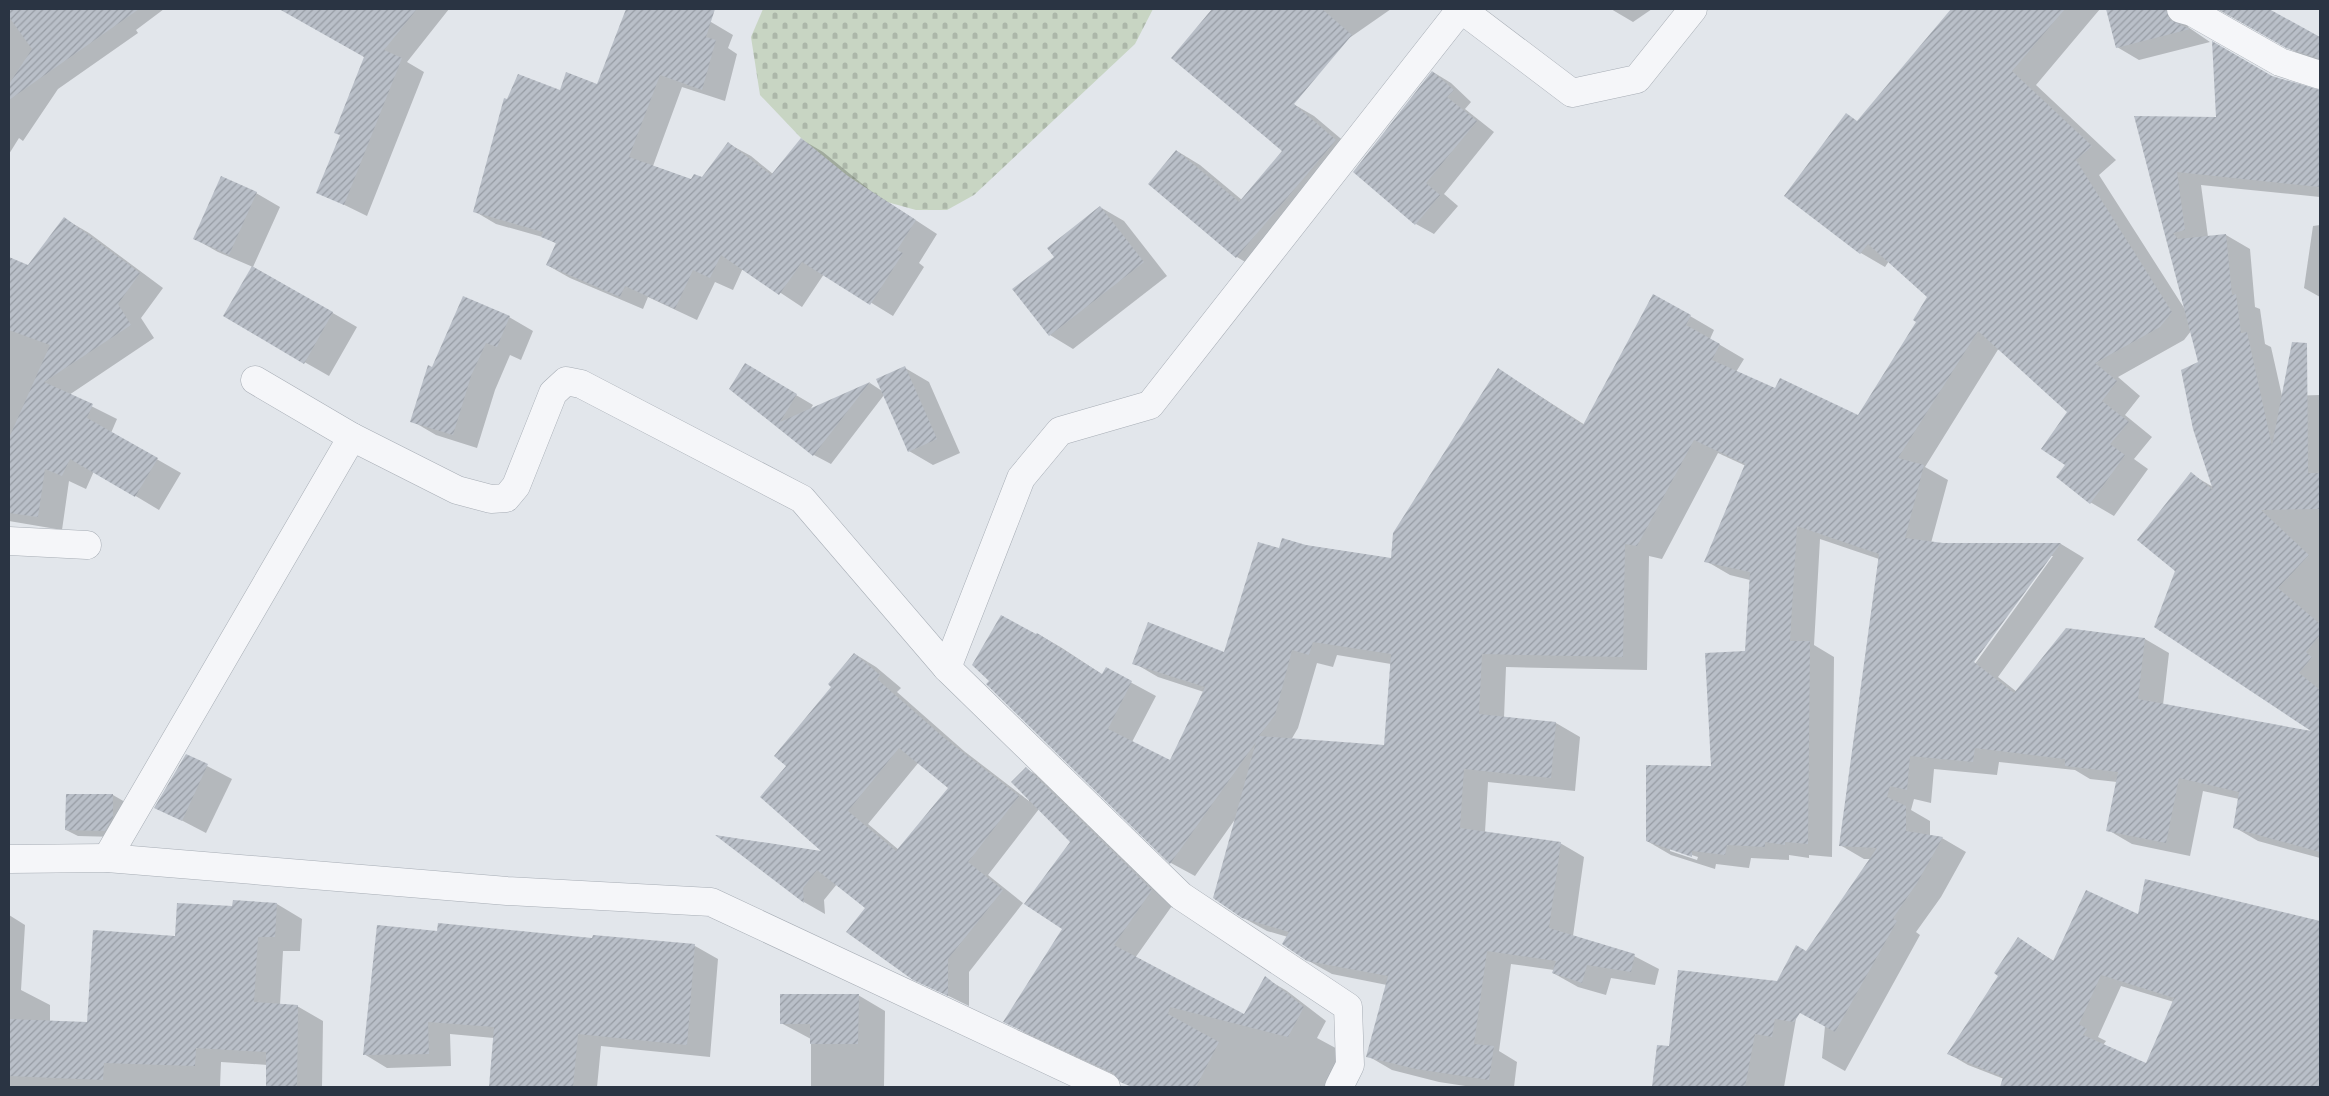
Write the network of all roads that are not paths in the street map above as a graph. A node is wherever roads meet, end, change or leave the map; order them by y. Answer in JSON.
{"nodes":[{"id":1,"x":1461,"y":9,"type":"edge"},
{"id":2,"x":1693,"y":9,"type":"edge"},
{"id":3,"x":2181,"y":9,"type":"edge"},
{"id":4,"x":2320,"y":75,"type":"edge"},
{"id":5,"x":255,"y":380,"type":"dead end"},
{"id":6,"x":352,"y":438,"type":"junction"},
{"id":7,"x":9,"y":541,"type":"edge"},
{"id":8,"x":87,"y":545,"type":"dead end"},
{"id":9,"x":947,"y":668,"type":"junction"},
{"id":10,"x":107,"y":858,"type":"junction"},
{"id":11,"x":9,"y":859,"type":"edge"},
{"id":12,"x":1106,"y":1087,"type":"edge"},
{"id":13,"x":1339,"y":1087,"type":"edge"}],
"edges":[{"from":1,"to":2,"type":"street"},
{"from":1,"to":9,"type":"street"},
{"from":3,"to":4,"type":"street"},
{"from":5,"to":6,"type":"street"},
{"from":6,"to":9,"type":"street"},
{"from":6,"to":10,"type":"street"},
{"from":7,"to":8,"type":"street"},
{"from":9,"to":13,"type":"street"},
{"from":10,"to":11,"type":"street"},
{"from":10,"to":12,"type":"street"}]}
